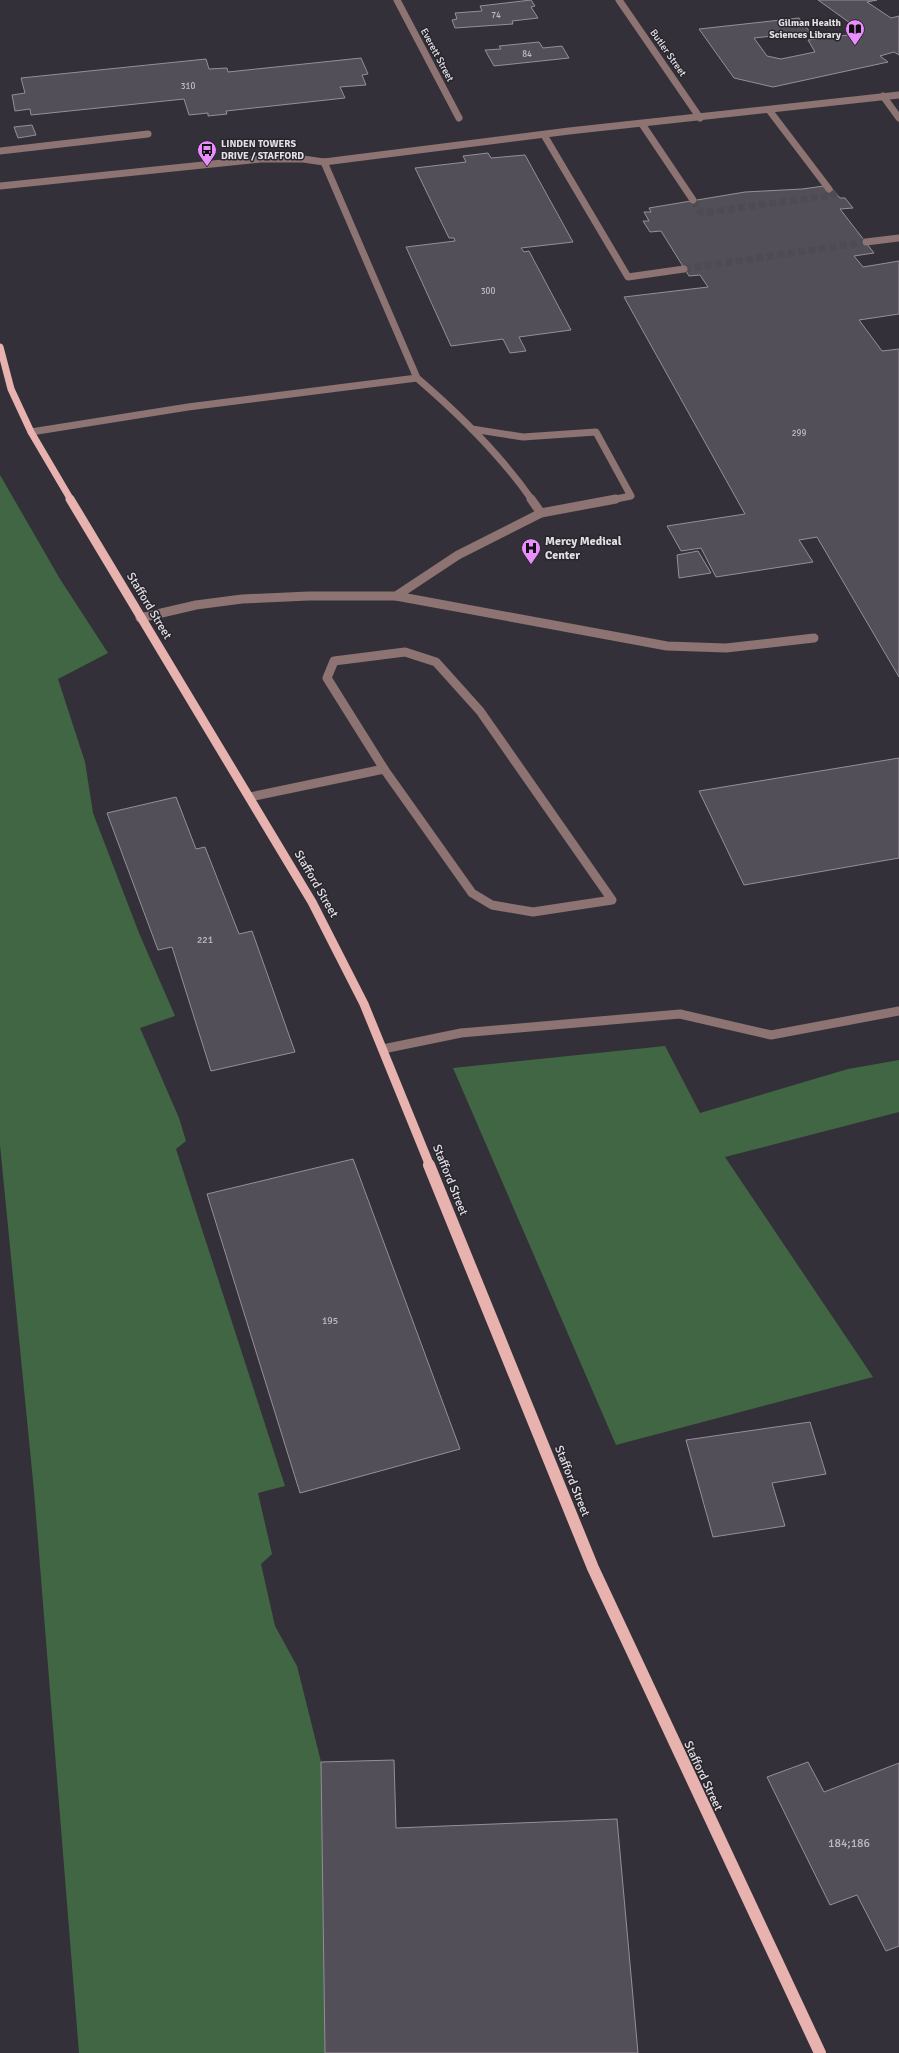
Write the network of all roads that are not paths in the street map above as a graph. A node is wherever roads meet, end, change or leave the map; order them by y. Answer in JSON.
{"nodes":[{"id":1,"x":397,"y":0,"type":"edge"},
{"id":2,"x":619,"y":0,"type":"edge"},
{"id":3,"x":899,"y":95,"type":"edge"},
{"id":4,"x":883,"y":96,"type":"junction"},
{"id":5,"x":769,"y":110,"type":"junction"},
{"id":6,"x":459,"y":118,"type":"dead end"},
{"id":7,"x":700,"y":118,"type":"junction"},
{"id":8,"x":899,"y":118,"type":"edge"},
{"id":9,"x":642,"y":124,"type":"junction"},
{"id":10,"x":148,"y":134,"type":"dead end"},
{"id":11,"x":544,"y":135,"type":"junction"},
{"id":12,"x":0,"y":151,"type":"edge"},
{"id":13,"x":324,"y":162,"type":"junction"},
{"id":14,"x":0,"y":186,"type":"edge"},
{"id":15,"x":829,"y":189,"type":"dead end"},
{"id":16,"x":693,"y":200,"type":"tunnel mouth"},
{"id":17,"x":899,"y":238,"type":"edge"},
{"id":18,"x":866,"y":242,"type":"tunnel mouth"},
{"id":19,"x":684,"y":269,"type":"tunnel mouth"},
{"id":20,"x":0,"y":347,"type":"edge"},
{"id":21,"x":417,"y":378,"type":"junction"},
{"id":22,"x":472,"y":429,"type":"junction"},
{"id":23,"x":31,"y":432,"type":"junction"},
{"id":24,"x":541,"y":513,"type":"junction"},
{"id":25,"x":396,"y":596,"type":"junction"},
{"id":26,"x":140,"y":618,"type":"junction"},
{"id":27,"x":814,"y":638,"type":"dead end"},
{"id":28,"x":384,"y":769,"type":"junction"},
{"id":29,"x":250,"y":797,"type":"junction"},
{"id":30,"x":899,"y":1011,"type":"edge"},
{"id":31,"x":383,"y":1049,"type":"junction"},
{"id":32,"x":820,"y":2053,"type":"edge"}],
"edges":[{"from":1,"to":6,"type":"street","name":"Everett Street"},
{"from":2,"to":7,"type":"street","name":"Butler Street"},
{"from":3,"to":4,"type":"street"},
{"from":4,"to":5,"type":"street"},
{"from":4,"to":8,"type":"street"},
{"from":5,"to":7,"type":"street"},
{"from":5,"to":15,"type":"street"},
{"from":7,"to":9,"type":"street"},
{"from":9,"to":11,"type":"street"},
{"from":9,"to":16,"type":"street"},
{"from":10,"to":12,"type":"street"},
{"from":11,"to":13,"type":"street"},
{"from":11,"to":19,"type":"street"},
{"from":13,"to":14,"type":"street"},
{"from":13,"to":21,"type":"street"},
{"from":17,"to":18,"type":"street"},
{"from":20,"to":23,"type":"main road","name":"Stafford Street"},
{"from":21,"to":22,"type":"street"},
{"from":21,"to":23,"type":"street"},
{"from":22,"to":24,"type":"street"},
{"from":22,"to":24,"type":"street"},
{"from":23,"to":26,"type":"main road","name":"Stafford Street"},
{"from":24,"to":25,"type":"street"},
{"from":25,"to":26,"type":"street"},
{"from":25,"to":27,"type":"street"},
{"from":26,"to":29,"type":"main road","name":"Stafford Street"},
{"from":28,"to":28,"type":"street"},
{"from":28,"to":29,"type":"street"},
{"from":29,"to":31,"type":"main road","name":"Stafford Street"},
{"from":30,"to":31,"type":"street"},
{"from":31,"to":32,"type":"main road","name":"Stafford Street"}]}
